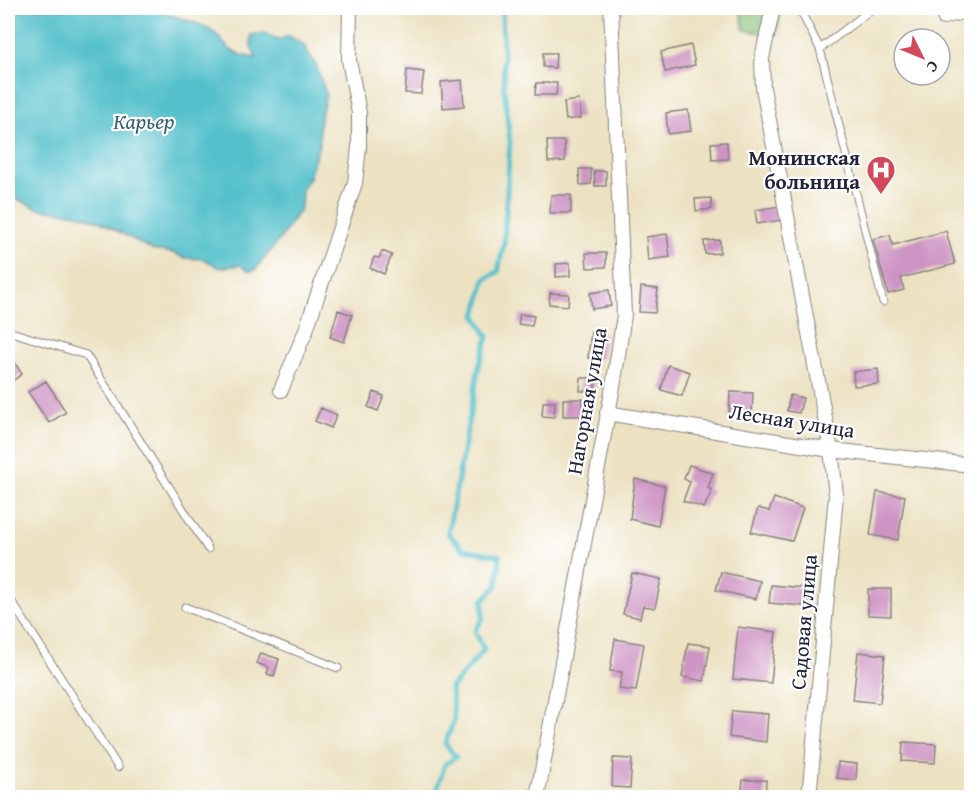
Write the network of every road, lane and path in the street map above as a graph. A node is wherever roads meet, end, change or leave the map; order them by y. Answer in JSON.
{"nodes":[{"id":1,"x":350,"y":8,"type":"edge"},
{"id":2,"x":611,"y":8,"type":"edge"},
{"id":3,"x":772,"y":8,"type":"edge"},
{"id":4,"x":799,"y":8,"type":"edge"},
{"id":5,"x":873,"y":8,"type":"edge"},
{"id":6,"x":938,"y":8,"type":"edge"},
{"id":7,"x":972,"y":14,"type":"edge"},
{"id":8,"x":820,"y":49,"type":"junction"},
{"id":9,"x":883,"y":302,"type":"dead end"},
{"id":10,"x":8,"y":331,"type":"edge"},
{"id":11,"x":281,"y":390,"type":"dead end"},
{"id":12,"x":607,"y":413,"type":"junction"},
{"id":13,"x":831,"y":450,"type":"junction"},
{"id":14,"x":972,"y":465,"type":"edge"},
{"id":15,"x":208,"y":549,"type":"dead end"},
{"id":16,"x":8,"y":596,"type":"edge"},
{"id":17,"x":185,"y":607,"type":"dead end"},
{"id":18,"x":339,"y":668,"type":"dead end"},
{"id":19,"x":118,"y":767,"type":"dead end"},
{"id":20,"x":537,"y":798,"type":"edge"},
{"id":21,"x":808,"y":798,"type":"edge"}],
"edges":[{"from":1,"to":11,"type":"street"},
{"from":2,"to":12,"type":"street","name":"Нагорная улица"},
{"from":3,"to":13,"type":"street","name":"Садовая улица"},
{"from":4,"to":8,"type":"lane"},
{"from":5,"to":8,"type":"lane"},
{"from":6,"to":7,"type":"lane"},
{"from":8,"to":9,"type":"lane"},
{"from":10,"to":15,"type":"lane"},
{"from":12,"to":13,"type":"street","name":"Лесная улица"},
{"from":12,"to":20,"type":"street","name":"Нагорная улица"},
{"from":13,"to":14,"type":"street","name":"Лесная улица"},
{"from":13,"to":21,"type":"street","name":"Садовая улица"},
{"from":16,"to":19,"type":"lane"},
{"from":17,"to":18,"type":"lane"}]}
